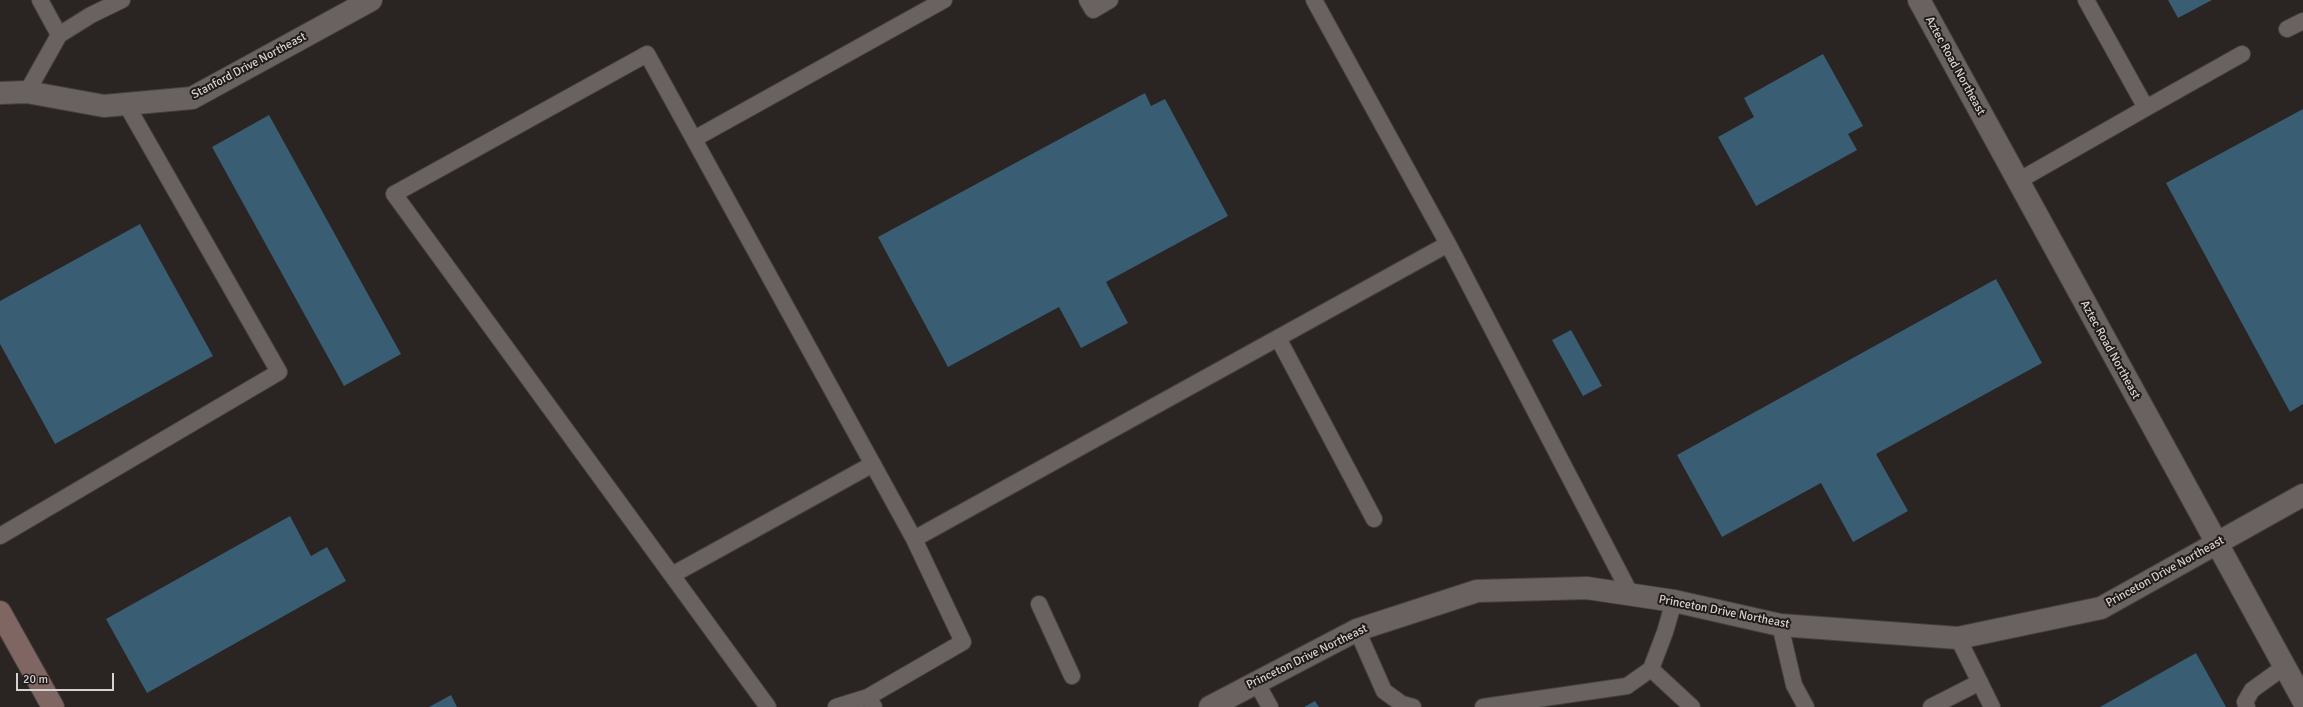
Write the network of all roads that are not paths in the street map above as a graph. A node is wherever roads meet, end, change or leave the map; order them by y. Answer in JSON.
{"nodes":[{"id":1,"x":40,"y":0,"type":"edge"},
{"id":2,"x":122,"y":0,"type":"edge"},
{"id":3,"x":371,"y":0,"type":"edge"},
{"id":4,"x":944,"y":0,"type":"edge"},
{"id":5,"x":1087,"y":0,"type":"edge"},
{"id":6,"x":1110,"y":0,"type":"edge"},
{"id":7,"x":1314,"y":0,"type":"edge"},
{"id":8,"x":1919,"y":0,"type":"edge"},
{"id":9,"x":2086,"y":0,"type":"edge"},
{"id":10,"x":2303,"y":21,"type":"edge"},
{"id":11,"x":2287,"y":29,"type":"dead end"},
{"id":12,"x":59,"y":35,"type":"junction"},
{"id":13,"x":2242,"y":54,"type":"dead end"},
{"id":14,"x":0,"y":92,"type":"edge"},
{"id":15,"x":27,"y":92,"type":"junction"},
{"id":16,"x":126,"y":104,"type":"junction"},
{"id":17,"x":2146,"y":108,"type":"junction"},
{"id":18,"x":694,"y":139,"type":"junction"},
{"id":19,"x":2018,"y":182,"type":"junction"},
{"id":20,"x":1448,"y":244,"type":"junction"},
{"id":21,"x":1278,"y":338,"type":"junction"},
{"id":22,"x":872,"y":464,"type":"junction"},
{"id":23,"x":2303,"y":495,"type":"edge"},
{"id":24,"x":1374,"y":519,"type":"dead end"},
{"id":25,"x":0,"y":536,"type":"edge"},
{"id":26,"x":914,"y":539,"type":"junction"},
{"id":27,"x":2216,"y":544,"type":"junction"},
{"id":28,"x":672,"y":575,"type":"junction"},
{"id":29,"x":1631,"y":595,"type":"junction"},
{"id":30,"x":1674,"y":601,"type":"junction"},
{"id":31,"x":1039,"y":604,"type":"dead end"},
{"id":32,"x":0,"y":612,"type":"edge"},
{"id":33,"x":1780,"y":625,"type":"junction"},
{"id":34,"x":1357,"y":630,"type":"junction"},
{"id":35,"x":1958,"y":638,"type":"junction"},
{"id":36,"x":2284,"y":667,"type":"junction"},
{"id":37,"x":1651,"y":669,"type":"junction"},
{"id":38,"x":1072,"y":676,"type":"dead end"},
{"id":39,"x":1256,"y":682,"type":"junction"},
{"id":40,"x":1980,"y":682,"type":"junction"},
{"id":41,"x":2303,"y":700,"type":"edge"},
{"id":42,"x":871,"y":702,"type":"edge"},
{"id":43,"x":53,"y":707,"type":"edge"},
{"id":44,"x":768,"y":707,"type":"edge"},
{"id":45,"x":836,"y":707,"type":"edge"},
{"id":46,"x":1210,"y":707,"type":"edge"},
{"id":47,"x":1270,"y":707,"type":"edge"},
{"id":48,"x":1413,"y":707,"type":"edge"},
{"id":49,"x":1483,"y":707,"type":"edge"},
{"id":50,"x":1692,"y":707,"type":"edge"},
{"id":51,"x":1806,"y":707,"type":"edge"},
{"id":52,"x":1931,"y":707,"type":"edge"},
{"id":53,"x":1992,"y":707,"type":"edge"},
{"id":54,"x":2247,"y":707,"type":"edge"}],
"edges":[{"from":1,"to":12,"type":"lane"},
{"from":2,"to":12,"type":"lane"},
{"from":3,"to":16,"type":"street","name":"Stanford Drive Northeast"},
{"from":4,"to":18,"type":"lane"},
{"from":5,"to":6,"type":"lane"},
{"from":7,"to":20,"type":"lane"},
{"from":8,"to":19,"type":"street","name":"Aztec Road Northeast"},
{"from":9,"to":17,"type":"lane"},
{"from":10,"to":11,"type":"lane"},
{"from":12,"to":15,"type":"lane"},
{"from":13,"to":17,"type":"lane"},
{"from":14,"to":15,"type":"street","name":"Stanford Drive Northeast"},
{"from":15,"to":16,"type":"street","name":"Stanford Drive Northeast"},
{"from":16,"to":25,"type":"lane"},
{"from":17,"to":19,"type":"lane"},
{"from":18,"to":22,"type":"lane"},
{"from":18,"to":28,"type":"lane"},
{"from":19,"to":27,"type":"street","name":"Aztec Road Northeast"},
{"from":20,"to":21,"type":"lane"},
{"from":20,"to":29,"type":"lane"},
{"from":21,"to":24,"type":"lane"},
{"from":21,"to":26,"type":"lane"},
{"from":22,"to":26,"type":"lane"},
{"from":22,"to":28,"type":"lane"},
{"from":23,"to":27,"type":"street","name":"Princeton Drive Northeast"},
{"from":26,"to":42,"type":"lane"},
{"from":27,"to":35,"type":"street","name":"Princeton Drive Northeast"},
{"from":27,"to":36,"type":"street","name":"Aztec Road Northeast"},
{"from":28,"to":44,"type":"lane"},
{"from":29,"to":30,"type":"street","name":"Princeton Drive Northeast"},
{"from":29,"to":34,"type":"street","name":"Princeton Drive Northeast"},
{"from":30,"to":33,"type":"street","name":"Princeton Drive Northeast"},
{"from":30,"to":37,"type":"lane"},
{"from":31,"to":38,"type":"lane"},
{"from":32,"to":43,"type":"main road"},
{"from":33,"to":35,"type":"street","name":"Princeton Drive Northeast"},
{"from":33,"to":51,"type":"lane"},
{"from":34,"to":39,"type":"street","name":"Princeton Drive Northeast"},
{"from":34,"to":48,"type":"lane"},
{"from":35,"to":40,"type":"lane"},
{"from":36,"to":41,"type":"street","name":"Aztec Road Northeast"},
{"from":36,"to":54,"type":"lane"},
{"from":37,"to":49,"type":"lane"},
{"from":37,"to":50,"type":"lane"},
{"from":39,"to":46,"type":"street","name":"Princeton Drive Northeast"},
{"from":39,"to":47,"type":"lane"},
{"from":40,"to":52,"type":"lane"},
{"from":40,"to":53,"type":"lane"},
{"from":42,"to":45,"type":"lane"}]}
